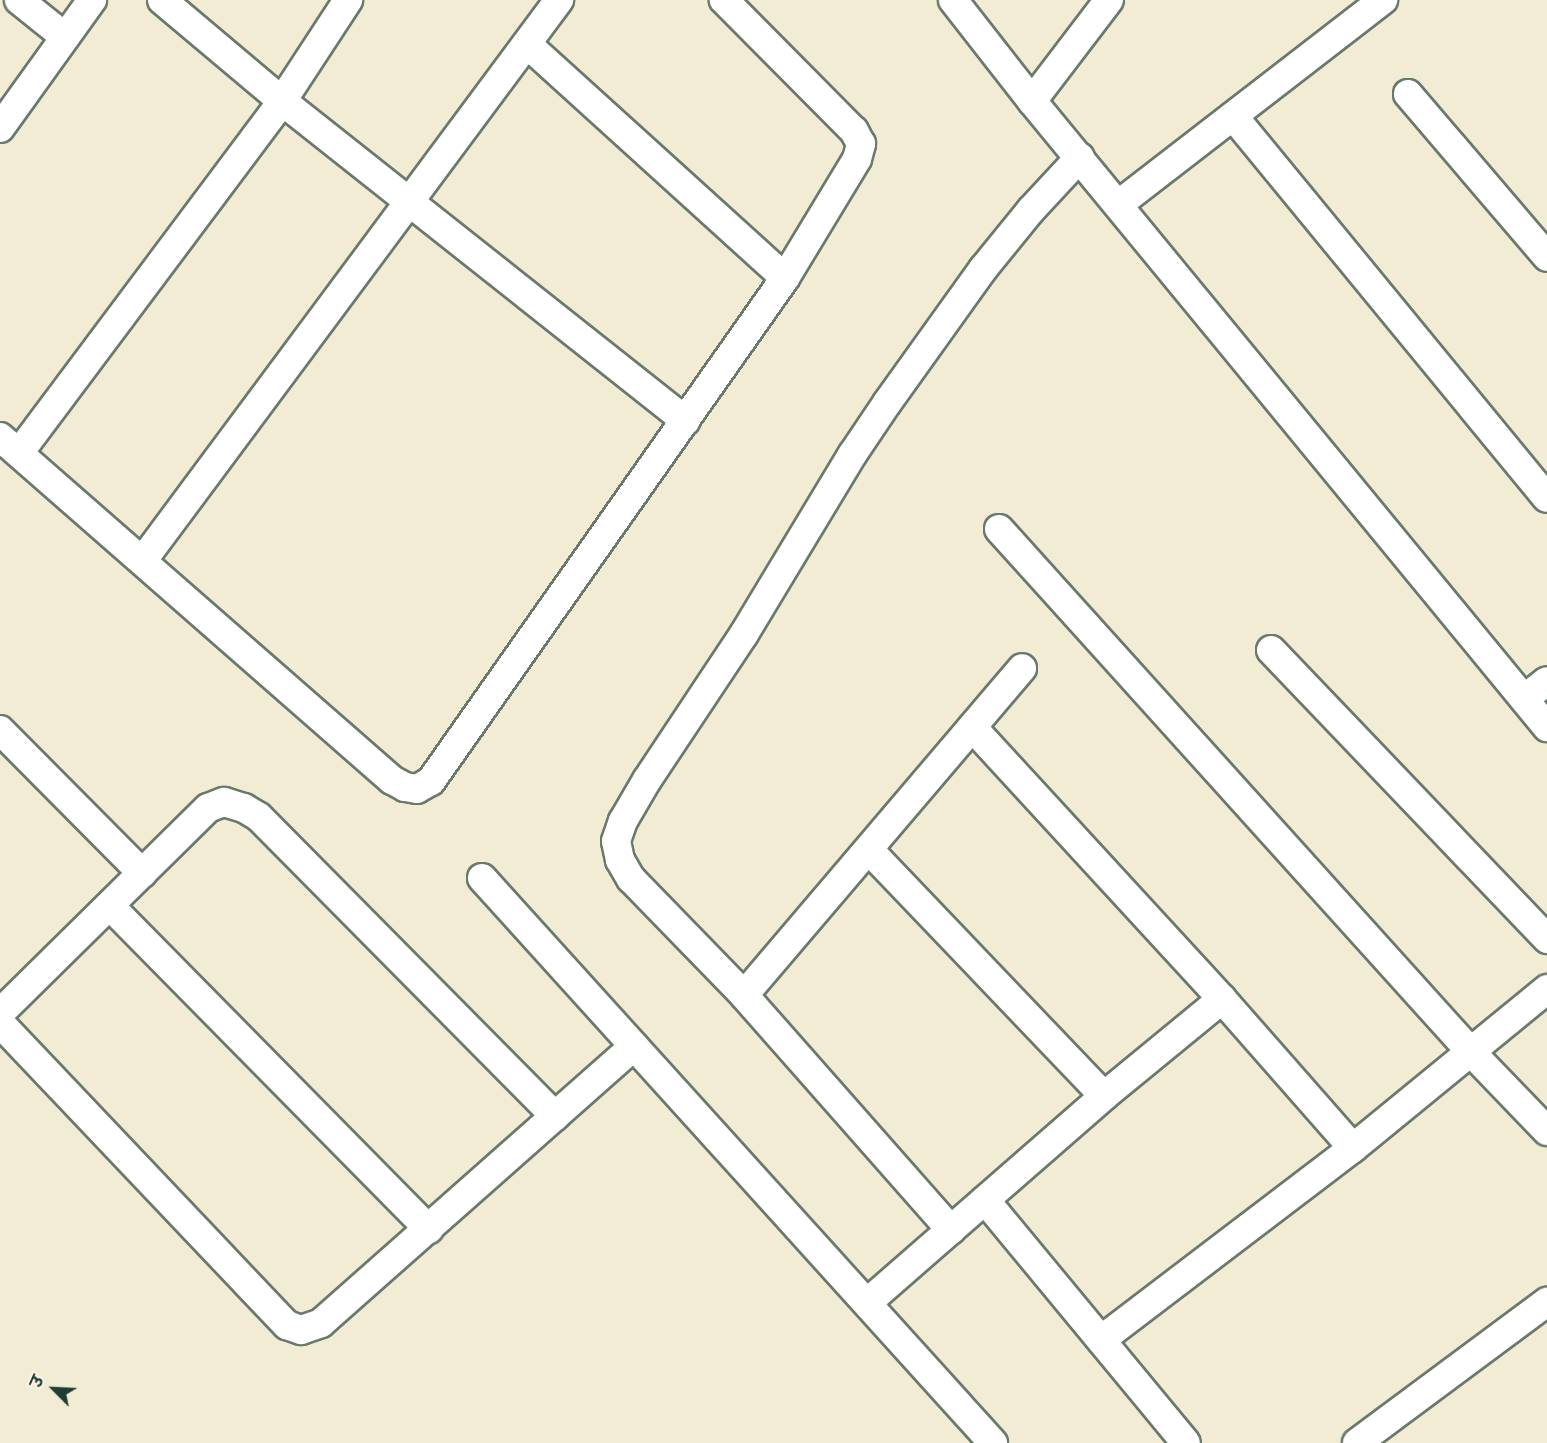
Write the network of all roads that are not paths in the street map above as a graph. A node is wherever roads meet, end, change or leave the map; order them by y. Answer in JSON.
{"nodes":[{"id":1,"x":19,"y":0,"type":"edge"},
{"id":2,"x":92,"y":0,"type":"edge"},
{"id":3,"x":162,"y":0,"type":"edge"},
{"id":4,"x":348,"y":0,"type":"edge"},
{"id":5,"x":559,"y":0,"type":"edge"},
{"id":6,"x":724,"y":0,"type":"edge"},
{"id":7,"x":953,"y":0,"type":"edge"},
{"id":8,"x":1109,"y":0,"type":"edge"},
{"id":9,"x":1383,"y":0,"type":"edge"},
{"id":10,"x":65,"y":37,"type":"junction"},
{"id":11,"x":527,"y":44,"type":"junction"},
{"id":12,"x":1408,"y":94,"type":"dead end"},
{"id":13,"x":1032,"y":100,"type":"junction"},
{"id":14,"x":282,"y":102,"type":"junction"},
{"id":15,"x":1233,"y":116,"type":"junction"},
{"id":16,"x":0,"y":128,"type":"edge"},
{"id":17,"x":1080,"y":157,"type":"junction"},
{"id":18,"x":409,"y":200,"type":"junction"},
{"id":19,"x":1119,"y":204,"type":"junction"},
{"id":20,"x":1547,"y":257,"type":"edge"},
{"id":21,"x":785,"y":278,"type":"junction"},
{"id":22,"x":686,"y":422,"type":"junction"},
{"id":23,"x":9,"y":445,"type":"edge"},
{"id":24,"x":1547,"y":498,"type":"edge"},
{"id":25,"x":999,"y":530,"type":"dead end"},
{"id":26,"x":143,"y":560,"type":"junction"},
{"id":27,"x":1271,"y":650,"type":"dead end"},
{"id":28,"x":1022,"y":668,"type":"dead end"},
{"id":29,"x":1547,"y":681,"type":"edge"},
{"id":30,"x":1524,"y":699,"type":"junction"},
{"id":31,"x":972,"y":727,"type":"junction"},
{"id":32,"x":1547,"y":727,"type":"edge"},
{"id":33,"x":0,"y":730,"type":"edge"},
{"id":34,"x":868,"y":850,"type":"junction"},
{"id":35,"x":142,"y":873,"type":"junction"},
{"id":36,"x":482,"y":878,"type":"dead end"},
{"id":37,"x":110,"y":906,"type":"junction"},
{"id":38,"x":1547,"y":939,"type":"edge"},
{"id":39,"x":1547,"y":989,"type":"edge"},
{"id":40,"x":744,"y":995,"type":"junction"},
{"id":41,"x":1222,"y":999,"type":"junction"},
{"id":42,"x":0,"y":1013,"type":"edge"},
{"id":43,"x":0,"y":1023,"type":"edge"},
{"id":44,"x":634,"y":1046,"type":"junction"},
{"id":45,"x":1470,"y":1051,"type":"junction"},
{"id":46,"x":1104,"y":1096,"type":"junction"},
{"id":47,"x":555,"y":1116,"type":"junction"},
{"id":48,"x":1547,"y":1131,"type":"edge"},
{"id":49,"x":1353,"y":1148,"type":"junction"},
{"id":50,"x":985,"y":1200,"type":"junction"},
{"id":51,"x":429,"y":1229,"type":"junction"},
{"id":52,"x":951,"y":1230,"type":"junction"},
{"id":53,"x":867,"y":1302,"type":"junction"},
{"id":54,"x":1547,"y":1302,"type":"edge"},
{"id":55,"x":1101,"y":1340,"type":"junction"},
{"id":56,"x":993,"y":1443,"type":"edge"},
{"id":57,"x":1186,"y":1443,"type":"edge"},
{"id":58,"x":1357,"y":1443,"type":"edge"}],
"edges":[{"from":1,"to":10,"type":"street"},
{"from":2,"to":10,"type":"street"},
{"from":3,"to":14,"type":"street"},
{"from":4,"to":14,"type":"street"},
{"from":5,"to":11,"type":"street"},
{"from":6,"to":21,"type":"street"},
{"from":7,"to":13,"type":"street"},
{"from":8,"to":13,"type":"street"},
{"from":9,"to":15,"type":"street"},
{"from":10,"to":16,"type":"street"},
{"from":11,"to":18,"type":"street"},
{"from":11,"to":21,"type":"street"},
{"from":12,"to":20,"type":"street"},
{"from":13,"to":17,"type":"street"},
{"from":14,"to":18,"type":"street"},
{"from":14,"to":23,"type":"street"},
{"from":15,"to":19,"type":"street"},
{"from":15,"to":24,"type":"street"},
{"from":17,"to":19,"type":"street"},
{"from":17,"to":40,"type":"street"},
{"from":18,"to":22,"type":"street"},
{"from":18,"to":26,"type":"street"},
{"from":19,"to":30,"type":"street"},
{"from":21,"to":22,"type":"street"},
{"from":22,"to":26,"type":"street"},
{"from":23,"to":26,"type":"street"},
{"from":25,"to":45,"type":"street"},
{"from":27,"to":38,"type":"street"},
{"from":28,"to":31,"type":"street"},
{"from":29,"to":30,"type":"street"},
{"from":30,"to":32,"type":"street"},
{"from":31,"to":34,"type":"street"},
{"from":31,"to":41,"type":"street"},
{"from":33,"to":35,"type":"street"},
{"from":34,"to":40,"type":"street"},
{"from":34,"to":46,"type":"street"},
{"from":35,"to":37,"type":"street"},
{"from":35,"to":47,"type":"street"},
{"from":36,"to":44,"type":"street"},
{"from":37,"to":42,"type":"street"},
{"from":37,"to":51,"type":"street"},
{"from":39,"to":45,"type":"street"},
{"from":40,"to":52,"type":"street"},
{"from":41,"to":46,"type":"street"},
{"from":41,"to":49,"type":"street"},
{"from":43,"to":51,"type":"street"},
{"from":44,"to":47,"type":"street"},
{"from":44,"to":53,"type":"street"},
{"from":45,"to":48,"type":"street"},
{"from":45,"to":49,"type":"street"},
{"from":46,"to":50,"type":"street"},
{"from":47,"to":51,"type":"street"},
{"from":49,"to":55,"type":"street"},
{"from":50,"to":52,"type":"street"},
{"from":50,"to":55,"type":"street"},
{"from":52,"to":53,"type":"street"},
{"from":53,"to":56,"type":"street"},
{"from":54,"to":58,"type":"street"},
{"from":55,"to":57,"type":"street"}]}
